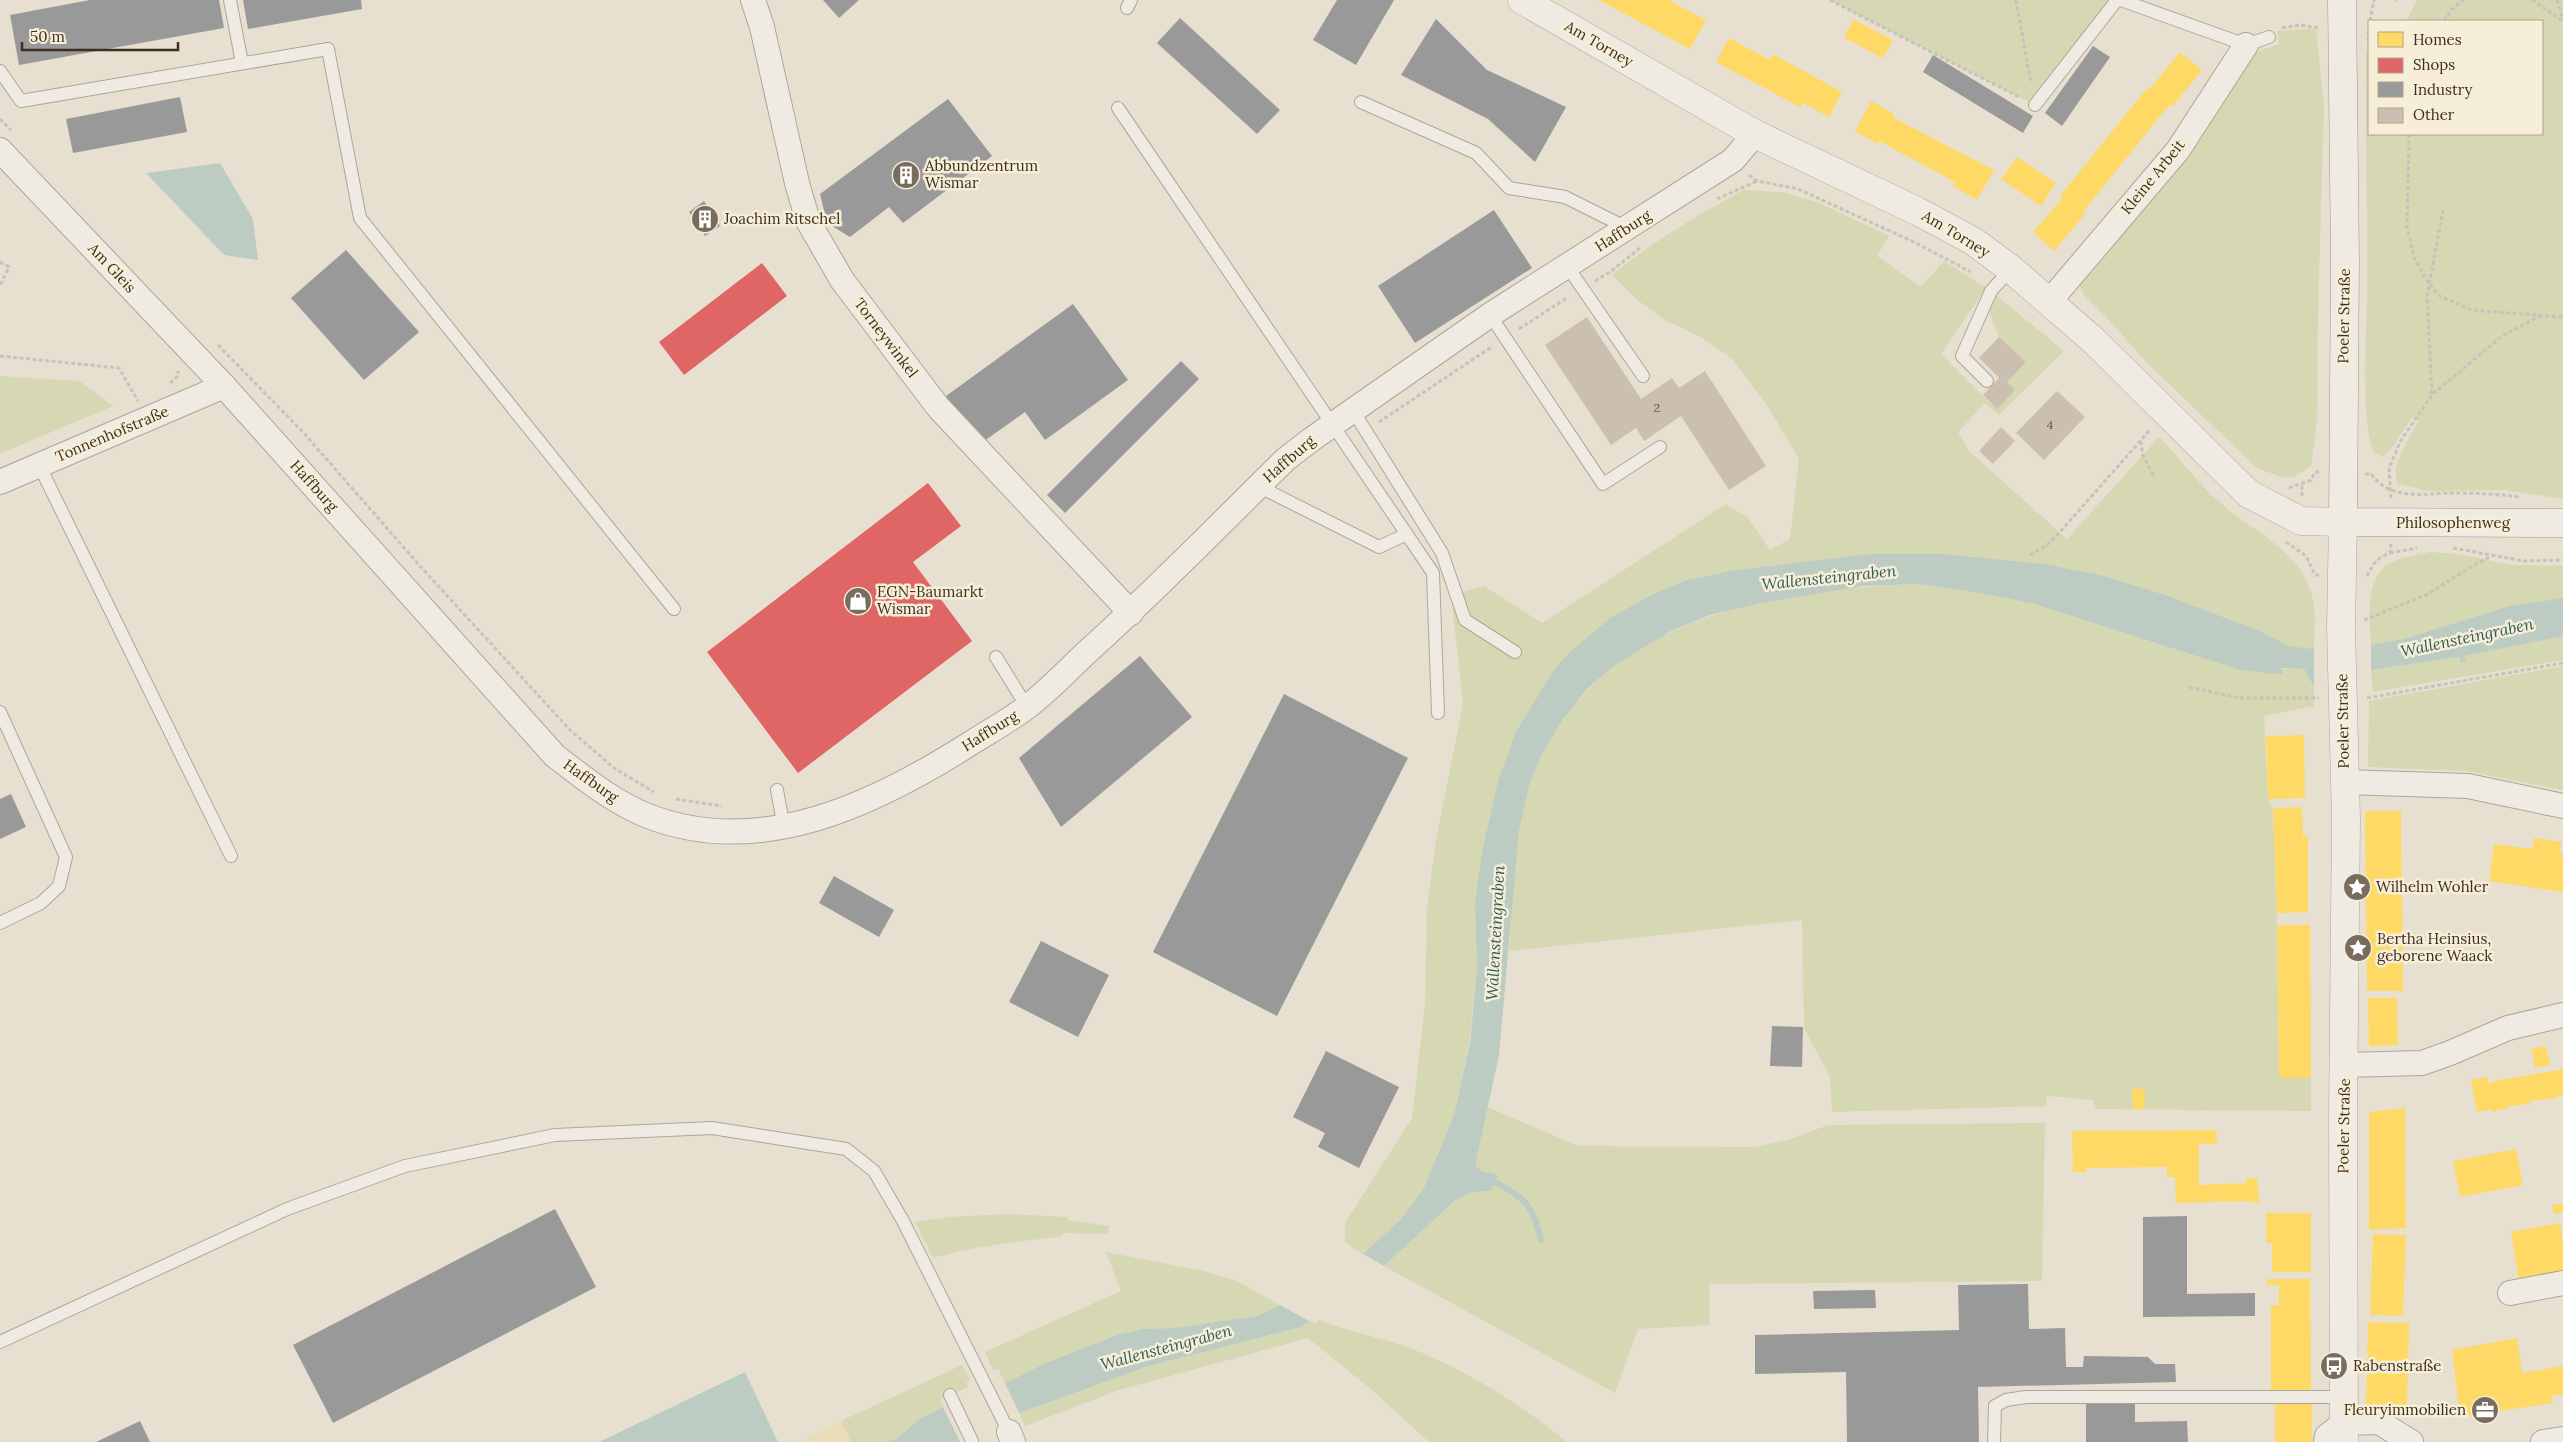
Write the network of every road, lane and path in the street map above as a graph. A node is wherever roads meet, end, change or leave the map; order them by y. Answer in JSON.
{"nodes":[{"id":1,"x":230,"y":0,"type":"edge"},
{"id":2,"x":753,"y":0,"type":"edge"},
{"id":3,"x":1522,"y":0,"type":"edge"},
{"id":4,"x":1830,"y":0,"type":"edge"},
{"id":5,"x":2016,"y":0,"type":"edge"},
{"id":6,"x":2119,"y":0,"type":"edge"},
{"id":7,"x":2342,"y":0,"type":"edge"},
{"id":8,"x":2374,"y":0,"type":"edge"},
{"id":9,"x":2464,"y":0,"type":"edge"},
{"id":10,"x":2532,"y":0,"type":"edge"},
{"id":11,"x":2557,"y":0,"type":"edge"},
{"id":12,"x":2370,"y":20,"type":"edge"},
{"id":13,"x":2445,"y":20,"type":"edge"},
{"id":14,"x":2563,"y":21,"type":"edge"},
{"id":15,"x":2323,"y":29,"type":"dead end"},
{"id":16,"x":2269,"y":36,"type":"joint"},
{"id":17,"x":2246,"y":45,"type":"junction"},
{"id":18,"x":242,"y":63,"type":"junction"},
{"id":19,"x":0,"y":71,"type":"edge"},
{"id":20,"x":1360,"y":102,"type":"dead end"},
{"id":21,"x":2034,"y":105,"type":"junction"},
{"id":22,"x":1118,"y":108,"type":"dead end"},
{"id":23,"x":1755,"y":134,"type":"junction"},
{"id":24,"x":2409,"y":135,"type":"edge"},
{"id":25,"x":0,"y":150,"type":"edge"},
{"id":26,"x":1733,"y":160,"type":"junction"},
{"id":27,"x":1757,"y":181,"type":"junction"},
{"id":28,"x":1712,"y":202,"type":"dead end"},
{"id":29,"x":2443,"y":210,"type":"dead end"},
{"id":30,"x":1627,"y":228,"type":"junction"},
{"id":31,"x":1647,"y":242,"type":"dead end"},
{"id":32,"x":0,"y":262,"type":"edge"},
{"id":33,"x":1567,"y":266,"type":"junction"},
{"id":34,"x":2011,"y":269,"type":"junction"},
{"id":35,"x":2429,"y":284,"type":"junction"},
{"id":36,"x":0,"y":286,"type":"edge"},
{"id":37,"x":1582,"y":288,"type":"junction"},
{"id":38,"x":1993,"y":289,"type":"junction"},
{"id":39,"x":2049,"y":302,"type":"junction"},
{"id":40,"x":1490,"y":315,"type":"junction"},
{"id":41,"x":2540,"y":316,"type":"junction"},
{"id":42,"x":2563,"y":316,"type":"edge"},
{"id":43,"x":1506,"y":338,"type":"junction"},
{"id":44,"x":216,"y":342,"type":"dead end"},
{"id":45,"x":0,"y":356,"type":"edge"},
{"id":46,"x":178,"y":368,"type":"dead end"},
{"id":47,"x":1643,"y":376,"type":"dead end"},
{"id":48,"x":1987,"y":381,"type":"dead end"},
{"id":49,"x":168,"y":385,"type":"dead end"},
{"id":50,"x":224,"y":386,"type":"junction"},
{"id":51,"x":2432,"y":395,"type":"junction"},
{"id":52,"x":147,"y":400,"type":"dead end"},
{"id":53,"x":1352,"y":409,"type":"junction"},
{"id":54,"x":1332,"y":423,"type":"junction"},
{"id":55,"x":2154,"y":426,"type":"dead end"},
{"id":56,"x":1366,"y":431,"type":"junction"},
{"id":57,"x":2141,"y":441,"type":"junction"},
{"id":58,"x":1660,"y":447,"type":"dead end"},
{"id":59,"x":39,"y":465,"type":"junction"},
{"id":60,"x":2343,"y":472,"type":"junction"},
{"id":61,"x":2155,"y":478,"type":"dead end"},
{"id":62,"x":0,"y":482,"type":"edge"},
{"id":63,"x":1258,"y":486,"type":"junction"},
{"id":64,"x":2283,"y":486,"type":"dead end"},
{"id":65,"x":2390,"y":489,"type":"junction"},
{"id":66,"x":2528,"y":498,"type":"dead end"},
{"id":67,"x":2343,"y":522,"type":"junction"},
{"id":68,"x":2391,"y":523,"type":"junction"},
{"id":69,"x":2563,"y":524,"type":"edge"},
{"id":70,"x":1407,"y":534,"type":"junction"},
{"id":71,"x":2424,"y":547,"type":"dead end"},
{"id":72,"x":2448,"y":548,"type":"dead end"},
{"id":73,"x":2390,"y":553,"type":"junction"},
{"id":74,"x":2030,"y":555,"type":"dead end"},
{"id":75,"x":2492,"y":556,"type":"junction"},
{"id":76,"x":2563,"y":560,"type":"edge"},
{"id":77,"x":2367,"y":577,"type":"dead end"},
{"id":78,"x":674,"y":609,"type":"dead end"},
{"id":79,"x":1131,"y":613,"type":"junction"},
{"id":80,"x":2352,"y":624,"type":"junction"},
{"id":81,"x":1515,"y":652,"type":"dead end"},
{"id":82,"x":996,"y":657,"type":"dead end"},
{"id":83,"x":2563,"y":663,"type":"edge"},
{"id":84,"x":2189,"y":687,"type":"dead end"},
{"id":85,"x":2343,"y":694,"type":"junction"},
{"id":86,"x":1027,"y":707,"type":"junction"},
{"id":87,"x":0,"y":712,"type":"edge"},
{"id":88,"x":1438,"y":714,"type":"dead end"},
{"id":89,"x":2344,"y":782,"type":"junction"},
{"id":90,"x":777,"y":790,"type":"dead end"},
{"id":91,"x":660,"y":796,"type":"dead end"},
{"id":92,"x":670,"y":798,"type":"dead end"},
{"id":93,"x":2563,"y":806,"type":"edge"},
{"id":94,"x":728,"y":807,"type":"dead end"},
{"id":95,"x":784,"y":828,"type":"junction"},
{"id":96,"x":231,"y":856,"type":"dead end"},
{"id":97,"x":0,"y":923,"type":"edge"},
{"id":98,"x":2563,"y":1015,"type":"edge"},
{"id":99,"x":2345,"y":1065,"type":"junction"},
{"id":100,"x":2563,"y":1283,"type":"edge"},
{"id":101,"x":2510,"y":1293,"type":"dead end"},
{"id":102,"x":0,"y":1342,"type":"edge"},
{"id":103,"x":950,"y":1395,"type":"dead end"},
{"id":104,"x":2340,"y":1426,"type":"edge"},
{"id":105,"x":1011,"y":1437,"type":"edge"},
{"id":106,"x":2563,"y":1439,"type":"edge"},
{"id":107,"x":972,"y":1441,"type":"edge"},
{"id":108,"x":2404,"y":1441,"type":"edge"},
{"id":109,"x":1994,"y":1442,"type":"edge"},
{"id":110,"x":2543,"y":1442,"type":"edge"}],
"edges":[{"from":1,"to":18,"type":"lane"},
{"from":2,"to":79,"type":"street","name":"Torneywinkel"},
{"from":3,"to":23,"type":"street","name":"Am Torney"},
{"from":4,"to":21,"type":"path"},
{"from":5,"to":21,"type":"path"},
{"from":6,"to":17,"type":"lane"},
{"from":6,"to":21,"type":"lane"},
{"from":7,"to":60,"type":"street","name":"Poeler Straße"},
{"from":8,"to":12,"type":"path"},
{"from":9,"to":13,"type":"path"},
{"from":10,"to":14,"type":"path"},
{"from":11,"to":14,"type":"path"},
{"from":15,"to":16,"type":"path"},
{"from":16,"to":17,"type":"lane"},
{"from":17,"to":39,"type":"street","name":"Kleine Arbeit"},
{"from":18,"to":19,"type":"lane"},
{"from":18,"to":78,"type":"lane"},
{"from":20,"to":30,"type":"lane"},
{"from":22,"to":54,"type":"lane"},
{"from":23,"to":26,"type":"street","name":"Haffburg"},
{"from":23,"to":34,"type":"street","name":"Am Torney"},
{"from":24,"to":35,"type":"path"},
{"from":25,"to":50,"type":"street","name":"Am Gleis"},
{"from":26,"to":27,"type":"path"},
{"from":26,"to":30,"type":"street","name":"Haffburg"},
{"from":27,"to":28,"type":"path"},
{"from":27,"to":38,"type":"path"},
{"from":29,"to":35,"type":"path"},
{"from":30,"to":33,"type":"street","name":"Haffburg"},
{"from":31,"to":37,"type":"path"},
{"from":32,"to":36,"type":"path"},
{"from":33,"to":37,"type":"lane"},
{"from":33,"to":40,"type":"street","name":"Haffburg"},
{"from":34,"to":38,"type":"lane"},
{"from":34,"to":39,"type":"street","name":"Am Torney"},
{"from":35,"to":41,"type":"path"},
{"from":35,"to":51,"type":"path"},
{"from":37,"to":43,"type":"path"},
{"from":37,"to":47,"type":"lane"},
{"from":38,"to":48,"type":"lane"},
{"from":39,"to":67,"type":"street","name":"Am Torney"},
{"from":40,"to":43,"type":"lane"},
{"from":40,"to":53,"type":"street","name":"Haffburg"},
{"from":41,"to":42,"type":"path"},
{"from":41,"to":51,"type":"path"},
{"from":43,"to":56,"type":"path"},
{"from":43,"to":58,"type":"lane"},
{"from":44,"to":91,"type":"path"},
{"from":45,"to":52,"type":"path"},
{"from":46,"to":49,"type":"path"},
{"from":50,"to":59,"type":"street","name":"Tonnenhofstraße"},
{"from":50,"to":95,"type":"street","name":"Haffburg"},
{"from":51,"to":65,"type":"path"},
{"from":53,"to":54,"type":"street","name":"Haffburg"},
{"from":53,"to":56,"type":"lane"},
{"from":54,"to":63,"type":"street","name":"Haffburg"},
{"from":54,"to":70,"type":"lane"},
{"from":55,"to":57,"type":"path"},
{"from":56,"to":81,"type":"lane"},
{"from":57,"to":61,"type":"path"},
{"from":57,"to":74,"type":"path"},
{"from":59,"to":62,"type":"street","name":"Tonnenhofstraße"},
{"from":59,"to":96,"type":"lane"},
{"from":60,"to":64,"type":"path"},
{"from":60,"to":65,"type":"path"},
{"from":60,"to":67,"type":"street","name":"Poeler Straße"},
{"from":63,"to":70,"type":"lane"},
{"from":63,"to":79,"type":"street","name":"Haffburg"},
{"from":65,"to":66,"type":"path"},
{"from":67,"to":68,"type":"street","name":"Philosophenweg"},
{"from":67,"to":80,"type":"street","name":"Poeler Straße"},
{"from":68,"to":69,"type":"street","name":"Philosophenweg"},
{"from":68,"to":73,"type":"path"},
{"from":70,"to":88,"type":"lane"},
{"from":71,"to":73,"type":"path"},
{"from":72,"to":75,"type":"path"},
{"from":73,"to":77,"type":"path"},
{"from":75,"to":76,"type":"path"},
{"from":75,"to":80,"type":"path"},
{"from":79,"to":86,"type":"street","name":"Haffburg"},
{"from":80,"to":85,"type":"street","name":"Poeler Straße"},
{"from":82,"to":86,"type":"lane"},
{"from":83,"to":85,"type":"path"},
{"from":84,"to":85,"type":"path"},
{"from":85,"to":89,"type":"street","name":"Poeler Straße"},
{"from":86,"to":95,"type":"street","name":"Haffburg"},
{"from":87,"to":97,"type":"lane"},
{"from":89,"to":93,"type":"street"},
{"from":89,"to":99,"type":"street","name":"Poeler Straße"},
{"from":90,"to":95,"type":"lane"},
{"from":92,"to":94,"type":"path"},
{"from":98,"to":99,"type":"street"},
{"from":99,"to":104,"type":"street","name":"Poeler Straße"},
{"from":100,"to":101,"type":"street"},
{"from":102,"to":105,"type":"lane"},
{"from":103,"to":107,"type":"lane"},
{"from":104,"to":108,"type":"street"},
{"from":104,"to":109,"type":"lane"},
{"from":106,"to":110,"type":"street"}]}
